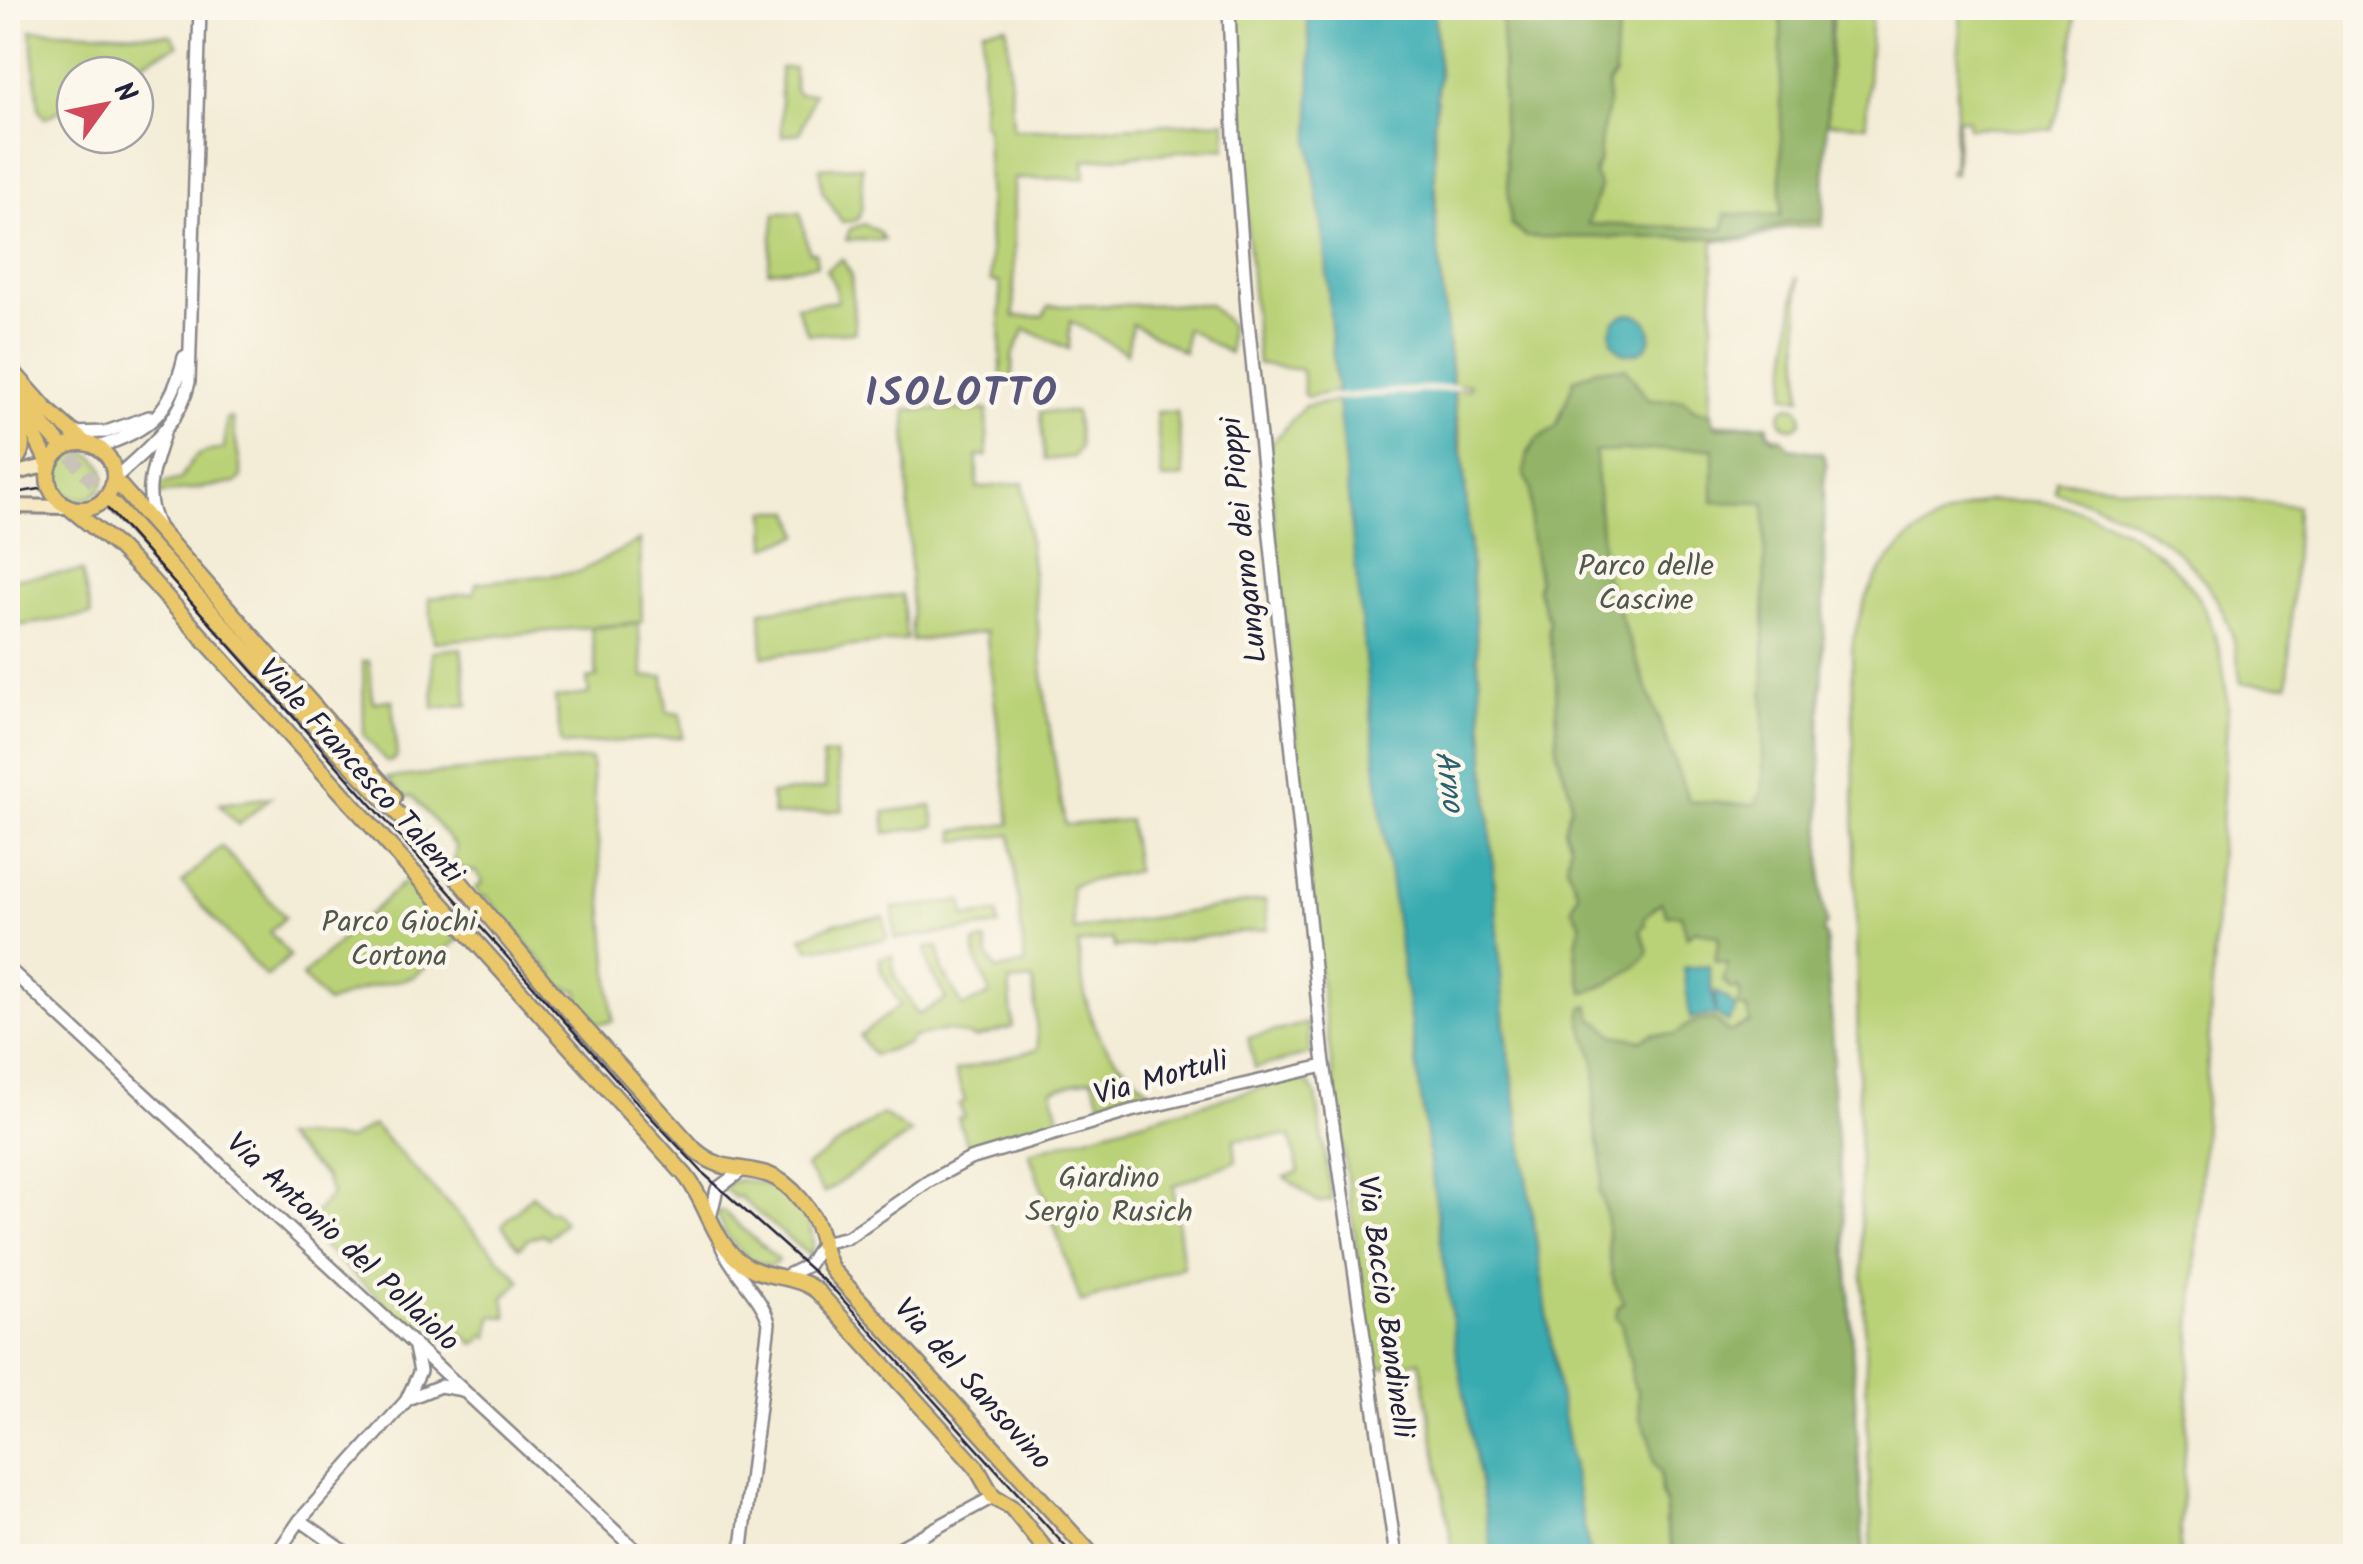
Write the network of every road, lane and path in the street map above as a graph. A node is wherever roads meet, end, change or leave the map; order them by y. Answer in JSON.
{"nodes":[{"id":1,"x":200,"y":8,"type":"edge"},
{"id":2,"x":1229,"y":8,"type":"edge"},
{"id":3,"x":189,"y":338,"type":"junction"},
{"id":4,"x":8,"y":366,"type":"edge"},
{"id":5,"x":8,"y":386,"type":"edge"},
{"id":6,"x":8,"y":407,"type":"edge"},
{"id":7,"x":158,"y":414,"type":"junction"},
{"id":8,"x":166,"y":430,"type":"junction"},
{"id":9,"x":71,"y":433,"type":"junction"},
{"id":10,"x":57,"y":440,"type":"tunnel mouth"},
{"id":11,"x":91,"y":445,"type":"junction"},
{"id":12,"x":49,"y":465,"type":"junction"},
{"id":13,"x":8,"y":467,"type":"edge"},
{"id":14,"x":8,"y":475,"type":"edge"},
{"id":15,"x":114,"y":480,"type":"junction"},
{"id":16,"x":114,"y":504,"type":"tunnel mouth"},
{"id":17,"x":8,"y":506,"type":"edge"},
{"id":18,"x":68,"y":508,"type":"junction"},
{"id":19,"x":190,"y":566,"type":"junction"},
{"id":20,"x":409,"y":824,"type":"junction"},
{"id":21,"x":8,"y":968,"type":"edge"},
{"id":22,"x":1324,"y":1066,"type":"junction"},
{"id":23,"x":741,"y":1172,"type":"junction"},
{"id":24,"x":710,"y":1220,"type":"junction"},
{"id":25,"x":718,"y":1239,"type":"junction"},
{"id":26,"x":822,"y":1244,"type":"junction"},
{"id":27,"x":782,"y":1278,"type":"junction"},
{"id":28,"x":413,"y":1342,"type":"junction"},
{"id":29,"x":467,"y":1391,"type":"junction"},
{"id":30,"x":406,"y":1400,"type":"junction"},
{"id":31,"x":989,"y":1499,"type":"junction"},
{"id":32,"x":300,"y":1520,"type":"junction"},
{"id":33,"x":275,"y":1556,"type":"edge"},
{"id":34,"x":351,"y":1556,"type":"edge"},
{"id":35,"x":642,"y":1556,"type":"edge"},
{"id":36,"x":741,"y":1556,"type":"edge"},
{"id":37,"x":884,"y":1556,"type":"edge"},
{"id":38,"x":1052,"y":1556,"type":"edge"},
{"id":39,"x":1093,"y":1556,"type":"edge"},
{"id":40,"x":1396,"y":1556,"type":"edge"}],
"edges":[{"from":1,"to":3,"type":"street"},
{"from":2,"to":22,"type":"street","name":"Lungarno dei Pioppi"},
{"from":3,"to":7,"type":"street"},
{"from":3,"to":8,"type":"street"},
{"from":4,"to":9,"type":"main road"},
{"from":5,"to":10,"type":"main road"},
{"from":6,"to":12,"type":"main road"},
{"from":6,"to":13,"type":"main road"},
{"from":7,"to":9,"type":"street"},
{"from":7,"to":11,"type":"street"},
{"from":8,"to":15,"type":"street"},
{"from":8,"to":19,"type":"street","name":"Viale Francesco Talenti"},
{"from":9,"to":11,"type":"main road"},
{"from":11,"to":12,"type":"main road"},
{"from":11,"to":15,"type":"main road"},
{"from":12,"to":14,"type":"main road"},
{"from":12,"to":18,"type":"main road"},
{"from":15,"to":18,"type":"main road"},
{"from":15,"to":19,"type":"main road","name":"Viale Francesco Talenti"},
{"from":16,"to":20,"type":"main road","name":"Viale Francesco Talenti"},
{"from":17,"to":18,"type":"main road"},
{"from":18,"to":24,"type":"main road","name":"Viale Francesco Talenti"},
{"from":19,"to":20,"type":"main road","name":"Viale Francesco Talenti"},
{"from":20,"to":23,"type":"main road","name":"Viale Francesco Talenti"},
{"from":21,"to":28,"type":"street","name":"Via Antonio del Pollaiolo"},
{"from":22,"to":26,"type":"street","name":"Via Mortuli"},
{"from":22,"to":40,"type":"street","name":"Via Baccio Bandinelli"},
{"from":23,"to":24,"type":"street"},
{"from":23,"to":26,"type":"main road"},
{"from":24,"to":25,"type":"main road"},
{"from":25,"to":27,"type":"main road"},
{"from":25,"to":36,"type":"street"},
{"from":26,"to":27,"type":"street"},
{"from":26,"to":39,"type":"main road","name":"Via del Sansovino"},
{"from":27,"to":31,"type":"main road","name":"Via del Sansovino"},
{"from":28,"to":29,"type":"street","name":"Via Antonio del Pollaiolo"},
{"from":28,"to":30,"type":"street"},
{"from":29,"to":30,"type":"street"},
{"from":29,"to":35,"type":"street","name":"Via Antonio del Pollaiolo"},
{"from":30,"to":32,"type":"street"},
{"from":31,"to":37,"type":"street"},
{"from":31,"to":38,"type":"main road","name":"Via del Sansovino"},
{"from":32,"to":33,"type":"street"},
{"from":32,"to":34,"type":"street"}]}
